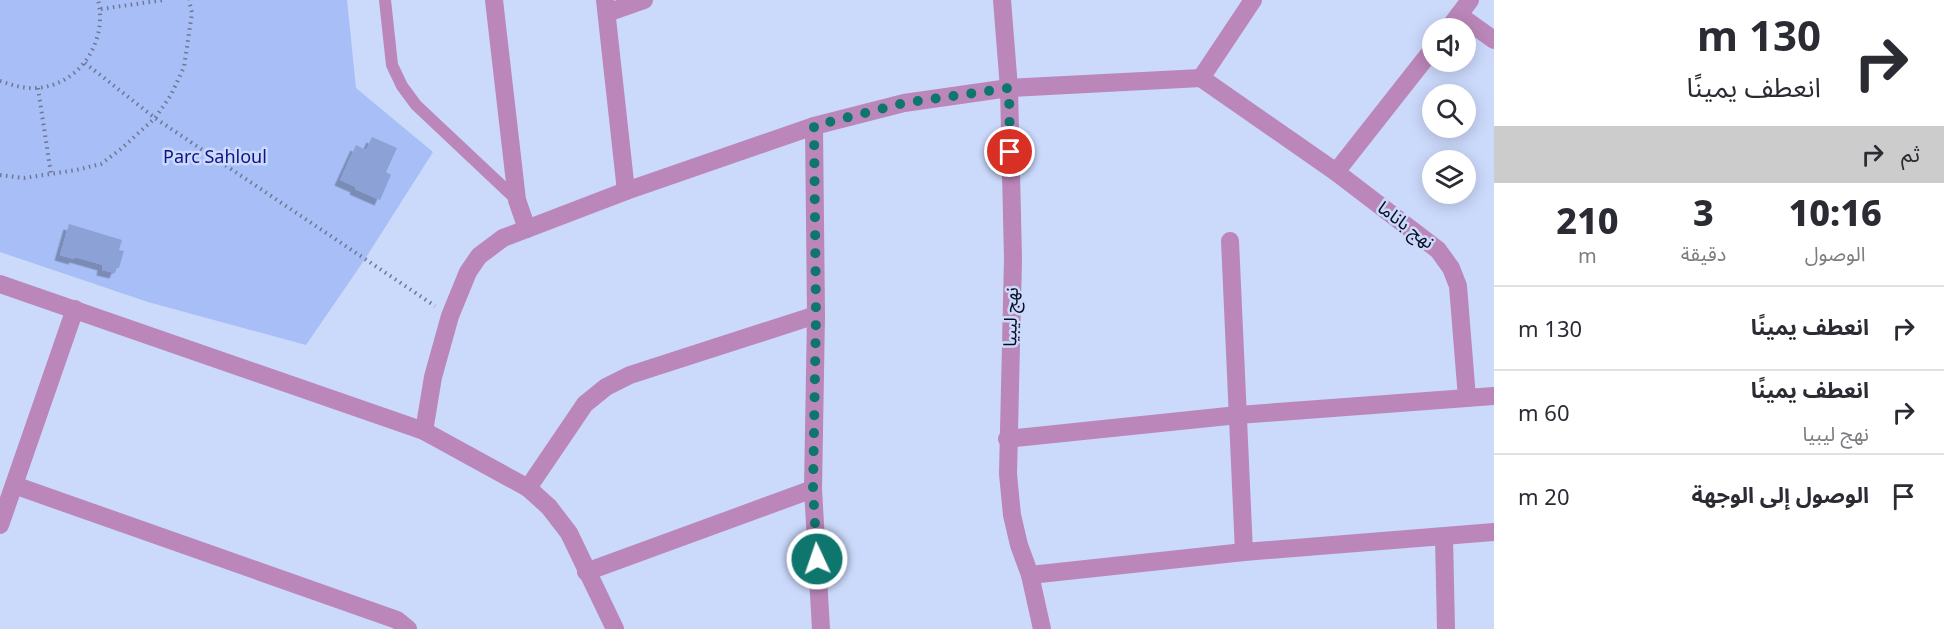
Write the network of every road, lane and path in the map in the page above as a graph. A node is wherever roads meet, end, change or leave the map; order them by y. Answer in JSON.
{"nodes":[{"id":1,"x":98,"y":0,"type":"edge"},
{"id":2,"x":164,"y":0,"type":"edge"},
{"id":3,"x":189,"y":0,"type":"edge"},
{"id":4,"x":385,"y":0,"type":"edge"},
{"id":5,"x":494,"y":0,"type":"edge"},
{"id":6,"x":644,"y":0,"type":"edge"},
{"id":7,"x":1002,"y":0,"type":"edge"},
{"id":8,"x":1253,"y":0,"type":"edge"},
{"id":9,"x":1470,"y":0,"type":"edge"},
{"id":10,"x":606,"y":7,"type":"edge"},
{"id":11,"x":101,"y":9,"type":"junction"},
{"id":12,"x":1457,"y":18,"type":"edge"},
{"id":13,"x":1476,"y":32,"type":"edge"},
{"id":14,"x":1494,"y":40,"type":"edge"},
{"id":15,"x":85,"y":63,"type":"junction"},
{"id":16,"x":1422,"y":63,"type":"edge"},
{"id":17,"x":1201,"y":78,"type":"junction"},
{"id":18,"x":0,"y":81,"type":"edge"},
{"id":19,"x":38,"y":88,"type":"junction"},
{"id":20,"x":1009,"y":88,"type":"junction"},
{"id":21,"x":155,"y":118,"type":"junction"},
{"id":22,"x":814,"y":126,"type":"junction"},
{"id":23,"x":1336,"y":172,"type":"junction"},
{"id":24,"x":51,"y":174,"type":"junction"},
{"id":25,"x":0,"y":175,"type":"edge"},
{"id":26,"x":626,"y":191,"type":"junction"},
{"id":27,"x":517,"y":200,"type":"junction"},
{"id":28,"x":527,"y":229,"type":"junction"},
{"id":29,"x":1230,"y":241,"type":"dead end"},
{"id":30,"x":0,"y":284,"type":"edge"},
{"id":31,"x":75,"y":309,"type":"junction"},
{"id":32,"x":816,"y":315,"type":"junction"},
{"id":33,"x":450,"y":316,"type":"junction"},
{"id":34,"x":1494,"y":396,"type":"edge"},
{"id":35,"x":1467,"y":398,"type":"junction"},
{"id":36,"x":1238,"y":415,"type":"junction"},
{"id":37,"x":424,"y":431,"type":"junction"},
{"id":38,"x":1007,"y":439,"type":"junction"},
{"id":39,"x":14,"y":485,"type":"junction"},
{"id":40,"x":528,"y":488,"type":"junction"},
{"id":41,"x":813,"y":489,"type":"junction"},
{"id":42,"x":4,"y":503,"type":"edge"},
{"id":43,"x":0,"y":525,"type":"edge"},
{"id":44,"x":1494,"y":532,"type":"edge"},
{"id":45,"x":1444,"y":537,"type":"junction"},
{"id":46,"x":1244,"y":552,"type":"junction"},
{"id":47,"x":586,"y":572,"type":"junction"},
{"id":48,"x":1030,"y":575,"type":"junction"},
{"id":49,"x":408,"y":629,"type":"edge"},
{"id":50,"x":615,"y":629,"type":"edge"},
{"id":51,"x":821,"y":629,"type":"edge"},
{"id":52,"x":1042,"y":629,"type":"edge"},
{"id":53,"x":1446,"y":629,"type":"edge"}],
"edges":[{"from":1,"to":11,"type":"path"},
{"from":2,"to":11,"type":"path"},
{"from":3,"to":21,"type":"path"},
{"from":4,"to":27,"type":"lane"},
{"from":5,"to":27,"type":"street"},
{"from":6,"to":10,"type":"street"},
{"from":7,"to":20,"type":"street","name":"نهج ليبيا"},
{"from":8,"to":17,"type":"street"},
{"from":9,"to":12,"type":"street"},
{"from":10,"to":26,"type":"street"},
{"from":11,"to":15,"type":"path"},
{"from":13,"to":14,"type":"street"},
{"from":15,"to":19,"type":"path"},
{"from":15,"to":21,"type":"path"},
{"from":16,"to":23,"type":"street"},
{"from":17,"to":20,"type":"street"},
{"from":17,"to":23,"type":"street","name":"نهج باناما"},
{"from":18,"to":19,"type":"path"},
{"from":19,"to":24,"type":"path"},
{"from":20,"to":22,"type":"street"},
{"from":20,"to":38,"type":"street","name":"نهج ليبيا"},
{"from":21,"to":24,"type":"path"},
{"from":21,"to":33,"type":"path"},
{"from":22,"to":26,"type":"street"},
{"from":22,"to":32,"type":"street"},
{"from":23,"to":35,"type":"street","name":"نهج باناما"},
{"from":24,"to":25,"type":"path"},
{"from":26,"to":28,"type":"street"},
{"from":27,"to":28,"type":"street"},
{"from":28,"to":33,"type":"street"},
{"from":29,"to":36,"type":"street"},
{"from":30,"to":31,"type":"street"},
{"from":31,"to":37,"type":"street"},
{"from":31,"to":39,"type":"street"},
{"from":32,"to":40,"type":"street"},
{"from":32,"to":41,"type":"street"},
{"from":33,"to":37,"type":"street"},
{"from":34,"to":35,"type":"street"},
{"from":35,"to":36,"type":"street"},
{"from":36,"to":38,"type":"street"},
{"from":36,"to":46,"type":"street"},
{"from":37,"to":40,"type":"street"},
{"from":38,"to":48,"type":"street","name":"نهج ليبيا"},
{"from":39,"to":42,"type":"street"},
{"from":39,"to":49,"type":"street"},
{"from":40,"to":47,"type":"street"},
{"from":41,"to":47,"type":"street"},
{"from":41,"to":51,"type":"street"},
{"from":42,"to":43,"type":"street"},
{"from":44,"to":45,"type":"street"},
{"from":45,"to":46,"type":"street"},
{"from":45,"to":53,"type":"street"},
{"from":46,"to":48,"type":"street"},
{"from":47,"to":50,"type":"street"},
{"from":48,"to":52,"type":"street","name":"نهج ليبيا"}]}
